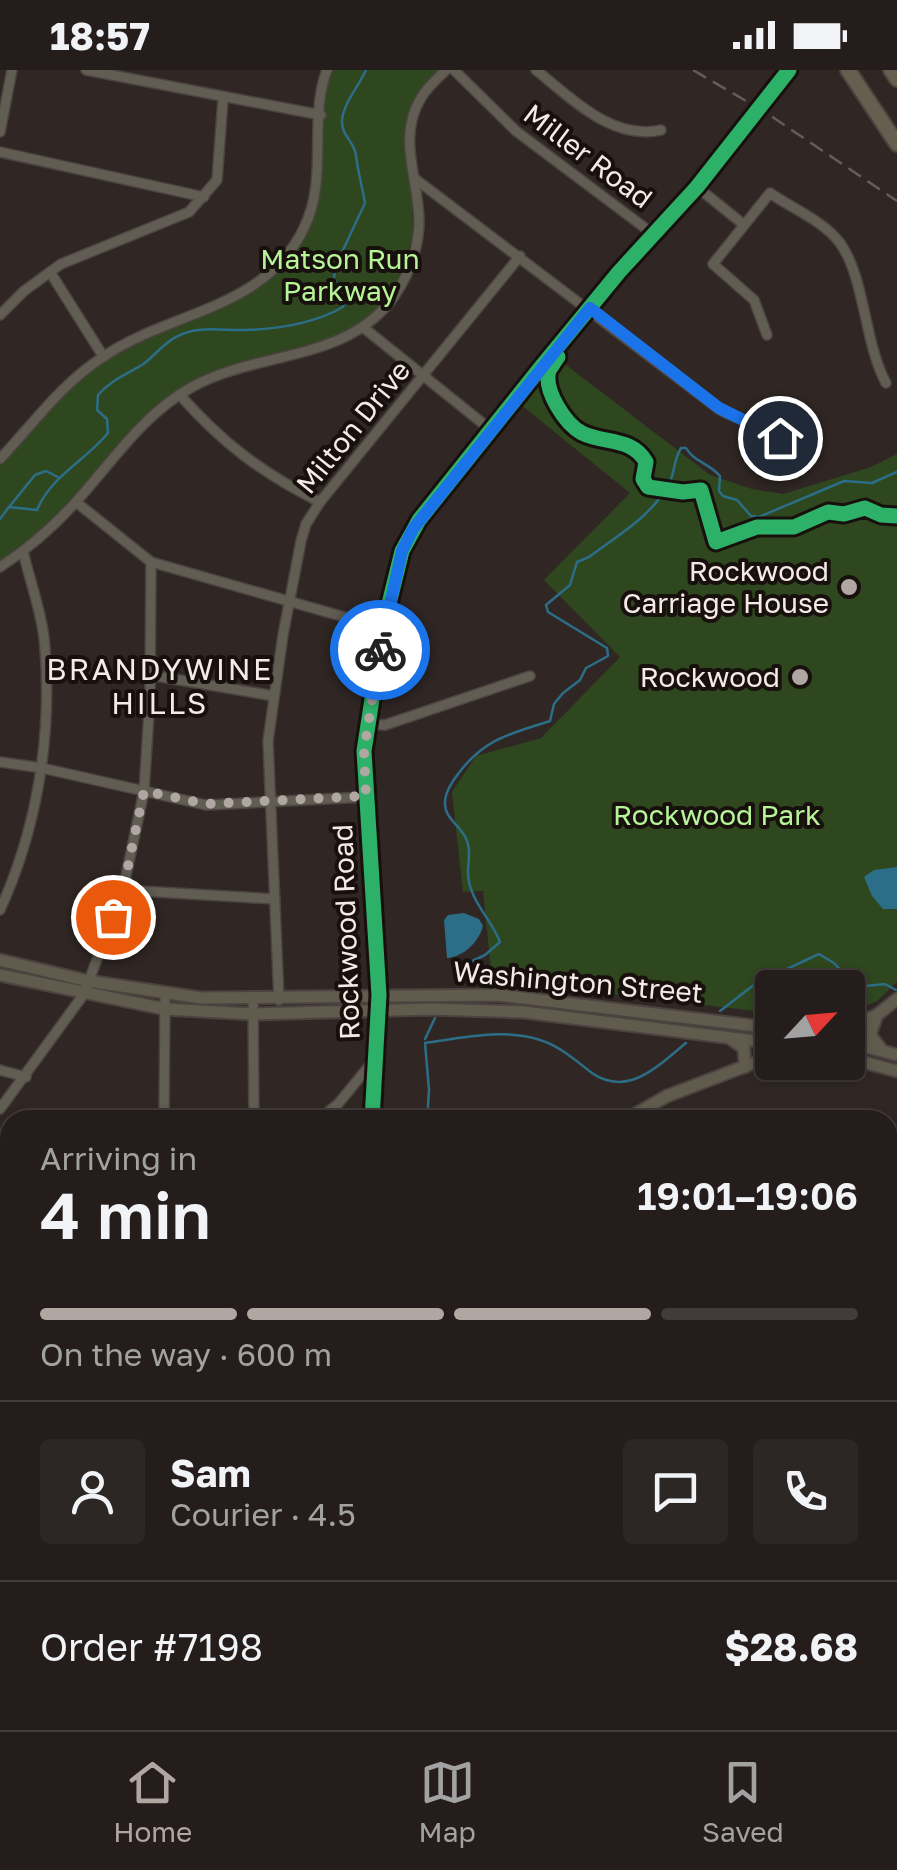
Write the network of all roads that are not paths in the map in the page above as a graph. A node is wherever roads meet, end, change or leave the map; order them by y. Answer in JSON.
{"nodes":[{"id":1,"x":12,"y":70,"type":"edge"},
{"id":2,"x":86,"y":70,"type":"edge"},
{"id":3,"x":327,"y":70,"type":"edge"},
{"id":4,"x":446,"y":70,"type":"edge"},
{"id":5,"x":454,"y":70,"type":"edge"},
{"id":6,"x":536,"y":70,"type":"edge"},
{"id":7,"x":788,"y":70,"type":"edge"},
{"id":8,"x":848,"y":70,"type":"edge"},
{"id":9,"x":891,"y":70,"type":"edge"},
{"id":10,"x":897,"y":78,"type":"edge"},
{"id":11,"x":223,"y":99,"type":"junction"},
{"id":12,"x":321,"y":115,"type":"junction"},
{"id":13,"x":661,"y":130,"type":"dead end"},
{"id":14,"x":0,"y":132,"type":"edge"},
{"id":15,"x":897,"y":144,"type":"edge"},
{"id":16,"x":0,"y":152,"type":"edge"},
{"id":17,"x":414,"y":178,"type":"junction"},
{"id":18,"x":697,"y":187,"type":"junction"},
{"id":19,"x":204,"y":197,"type":"junction"},
{"id":20,"x":743,"y":224,"type":"junction"},
{"id":21,"x":653,"y":234,"type":"junction"},
{"id":22,"x":520,"y":256,"type":"junction"},
{"id":23,"x":50,"y":272,"type":"junction"},
{"id":24,"x":590,"y":308,"type":"junction"},
{"id":25,"x":0,"y":315,"type":"edge"},
{"id":26,"x":364,"y":328,"type":"junction"},
{"id":27,"x":767,"y":335,"type":"dead end"},
{"id":28,"x":104,"y":356,"type":"junction"},
{"id":29,"x":423,"y":376,"type":"junction"},
{"id":30,"x":886,"y":383,"type":"dead end"},
{"id":31,"x":180,"y":395,"type":"junction"},
{"id":32,"x":491,"y":430,"type":"junction"},
{"id":33,"x":790,"y":456,"type":"dead end"},
{"id":34,"x":0,"y":459,"type":"edge"},
{"id":35,"x":76,"y":502,"type":"junction"},
{"id":36,"x":320,"y":502,"type":"junction"},
{"id":37,"x":23,"y":551,"type":"junction"},
{"id":38,"x":151,"y":562,"type":"junction"},
{"id":39,"x":0,"y":567,"type":"edge"},
{"id":40,"x":290,"y":602,"type":"junction"},
{"id":41,"x":383,"y":628,"type":"junction"},
{"id":42,"x":150,"y":675,"type":"junction"},
{"id":43,"x":530,"y":676,"type":"dead end"},
{"id":44,"x":274,"y":696,"type":"junction"},
{"id":45,"x":368,"y":724,"type":"junction"},
{"id":46,"x":0,"y":762,"type":"edge"},
{"id":47,"x":42,"y":768,"type":"junction"},
{"id":48,"x":144,"y":791,"type":"junction"},
{"id":49,"x":366,"y":796,"type":"junction"},
{"id":50,"x":269,"y":802,"type":"junction"},
{"id":51,"x":123,"y":890,"type":"junction"},
{"id":52,"x":275,"y":900,"type":"junction"},
{"id":53,"x":0,"y":910,"type":"edge"},
{"id":54,"x":0,"y":960,"type":"edge"},
{"id":55,"x":0,"y":974,"type":"edge"},
{"id":56,"x":88,"y":981,"type":"junction"},
{"id":57,"x":84,"y":994,"type":"junction"},
{"id":58,"x":379,"y":995,"type":"junction"},
{"id":59,"x":278,"y":999,"type":"junction"},
{"id":60,"x":897,"y":999,"type":"edge"},
{"id":61,"x":165,"y":1002,"type":"junction"},
{"id":62,"x":253,"y":1007,"type":"junction"},
{"id":63,"x":377,"y":1010,"type":"junction"},
{"id":64,"x":279,"y":1013,"type":"junction"},
{"id":65,"x":877,"y":1015,"type":"junction"},
{"id":66,"x":865,"y":1020,"type":"edge"},
{"id":67,"x":755,"y":1026,"type":"edge"},
{"id":68,"x":718,"y":1035,"type":"junction"},
{"id":69,"x":755,"y":1040,"type":"edge"},
{"id":70,"x":865,"y":1046,"type":"edge"},
{"id":71,"x":883,"y":1050,"type":"junction"},
{"id":72,"x":897,"y":1055,"type":"edge"},
{"id":73,"x":375,"y":1059,"type":"junction"},
{"id":74,"x":755,"y":1063,"type":"edge"},
{"id":75,"x":865,"y":1063,"type":"edge"},
{"id":76,"x":745,"y":1067,"type":"junction"},
{"id":77,"x":0,"y":1070,"type":"edge"},
{"id":78,"x":897,"y":1071,"type":"edge"},
{"id":79,"x":26,"y":1077,"type":"junction"},
{"id":80,"x":0,"y":1109,"type":"edge"},
{"id":81,"x":164,"y":1110,"type":"edge"},
{"id":82,"x":254,"y":1110,"type":"edge"},
{"id":83,"x":330,"y":1110,"type":"edge"},
{"id":84,"x":372,"y":1110,"type":"edge"},
{"id":85,"x":640,"y":1110,"type":"edge"}],
"edges":[{"from":1,"to":14,"type":"street"},
{"from":2,"to":11,"type":"street"},
{"from":3,"to":12,"type":"street"},
{"from":4,"to":17,"type":"street"},
{"from":5,"to":21,"type":"street","name":"Miller Road"},
{"from":6,"to":13,"type":"street"},
{"from":7,"to":18,"type":"street","name":"Rockwood Road"},
{"from":8,"to":15,"type":"highway"},
{"from":9,"to":10,"type":"highway"},
{"from":11,"to":12,"type":"street"},
{"from":11,"to":19,"type":"street"},
{"from":12,"to":28,"type":"street"},
{"from":16,"to":19,"type":"street"},
{"from":17,"to":22,"type":"street"},
{"from":17,"to":26,"type":"street"},
{"from":18,"to":20,"type":"street"},
{"from":18,"to":21,"type":"street","name":"Rockwood Road"},
{"from":19,"to":23,"type":"street"},
{"from":20,"to":27,"type":"street"},
{"from":20,"to":30,"type":"street"},
{"from":21,"to":24,"type":"street","name":"Rockwood Road"},
{"from":22,"to":24,"type":"street"},
{"from":22,"to":29,"type":"street","name":"Milton Drive"},
{"from":23,"to":25,"type":"street"},
{"from":23,"to":28,"type":"street"},
{"from":24,"to":32,"type":"street","name":"Rockwood Road"},
{"from":24,"to":33,"type":"street"},
{"from":26,"to":29,"type":"street"},
{"from":26,"to":31,"type":"street"},
{"from":28,"to":34,"type":"street"},
{"from":29,"to":32,"type":"street"},
{"from":29,"to":36,"type":"street","name":"Milton Drive"},
{"from":31,"to":35,"type":"street"},
{"from":31,"to":36,"type":"street"},
{"from":32,"to":41,"type":"street","name":"Rockwood Road"},
{"from":35,"to":37,"type":"street"},
{"from":35,"to":38,"type":"street"},
{"from":36,"to":40,"type":"street","name":"Milton Drive"},
{"from":37,"to":39,"type":"street"},
{"from":37,"to":47,"type":"street"},
{"from":38,"to":40,"type":"street"},
{"from":38,"to":42,"type":"street"},
{"from":40,"to":41,"type":"street"},
{"from":40,"to":44,"type":"street","name":"Milton Drive"},
{"from":41,"to":45,"type":"street","name":"Rockwood Road"},
{"from":42,"to":44,"type":"street"},
{"from":42,"to":48,"type":"street"},
{"from":43,"to":45,"type":"street"},
{"from":44,"to":50,"type":"street","name":"Milton Drive"},
{"from":45,"to":49,"type":"street","name":"Rockwood Road"},
{"from":46,"to":47,"type":"street"},
{"from":47,"to":48,"type":"street"},
{"from":47,"to":53,"type":"street"},
{"from":48,"to":50,"type":"street"},
{"from":48,"to":51,"type":"street"},
{"from":49,"to":50,"type":"street"},
{"from":49,"to":58,"type":"street","name":"Rockwood Road"},
{"from":50,"to":52,"type":"street","name":"Milton Drive"},
{"from":51,"to":52,"type":"street"},
{"from":51,"to":56,"type":"street"},
{"from":52,"to":59,"type":"street","name":"Milton Drive"},
{"from":54,"to":56,"type":"main road"},
{"from":55,"to":57,"type":"main road"},
{"from":56,"to":57,"type":"street"},
{"from":56,"to":61,"type":"main road"},
{"from":57,"to":61,"type":"main road"},
{"from":57,"to":79,"type":"street"},
{"from":58,"to":59,"type":"main road","name":"Washington Street"},
{"from":58,"to":63,"type":"street","name":"Rockwood Road"},
{"from":58,"to":67,"type":"main road","name":"Washington Street"},
{"from":59,"to":62,"type":"main road","name":"Washington Street"},
{"from":59,"to":64,"type":"street","name":"Milton Drive"},
{"from":60,"to":65,"type":"main road"},
{"from":61,"to":62,"type":"main road"},
{"from":61,"to":81,"type":"street"},
{"from":62,"to":64,"type":"main road"},
{"from":62,"to":82,"type":"street"},
{"from":63,"to":64,"type":"main road"},
{"from":63,"to":68,"type":"main road"},
{"from":63,"to":73,"type":"street","name":"Rockwood Road"},
{"from":65,"to":66,"type":"main road"},
{"from":65,"to":71,"type":"main road"},
{"from":68,"to":69,"type":"main road"},
{"from":68,"to":76,"type":"main road"},
{"from":70,"to":71,"type":"main road"},
{"from":71,"to":72,"type":"main road"},
{"from":73,"to":83,"type":"street"},
{"from":73,"to":84,"type":"street","name":"Rockwood Road"},
{"from":74,"to":76,"type":"main road"},
{"from":75,"to":78,"type":"main road"},
{"from":76,"to":85,"type":"main road"},
{"from":77,"to":79,"type":"street"},
{"from":79,"to":80,"type":"street"}]}
